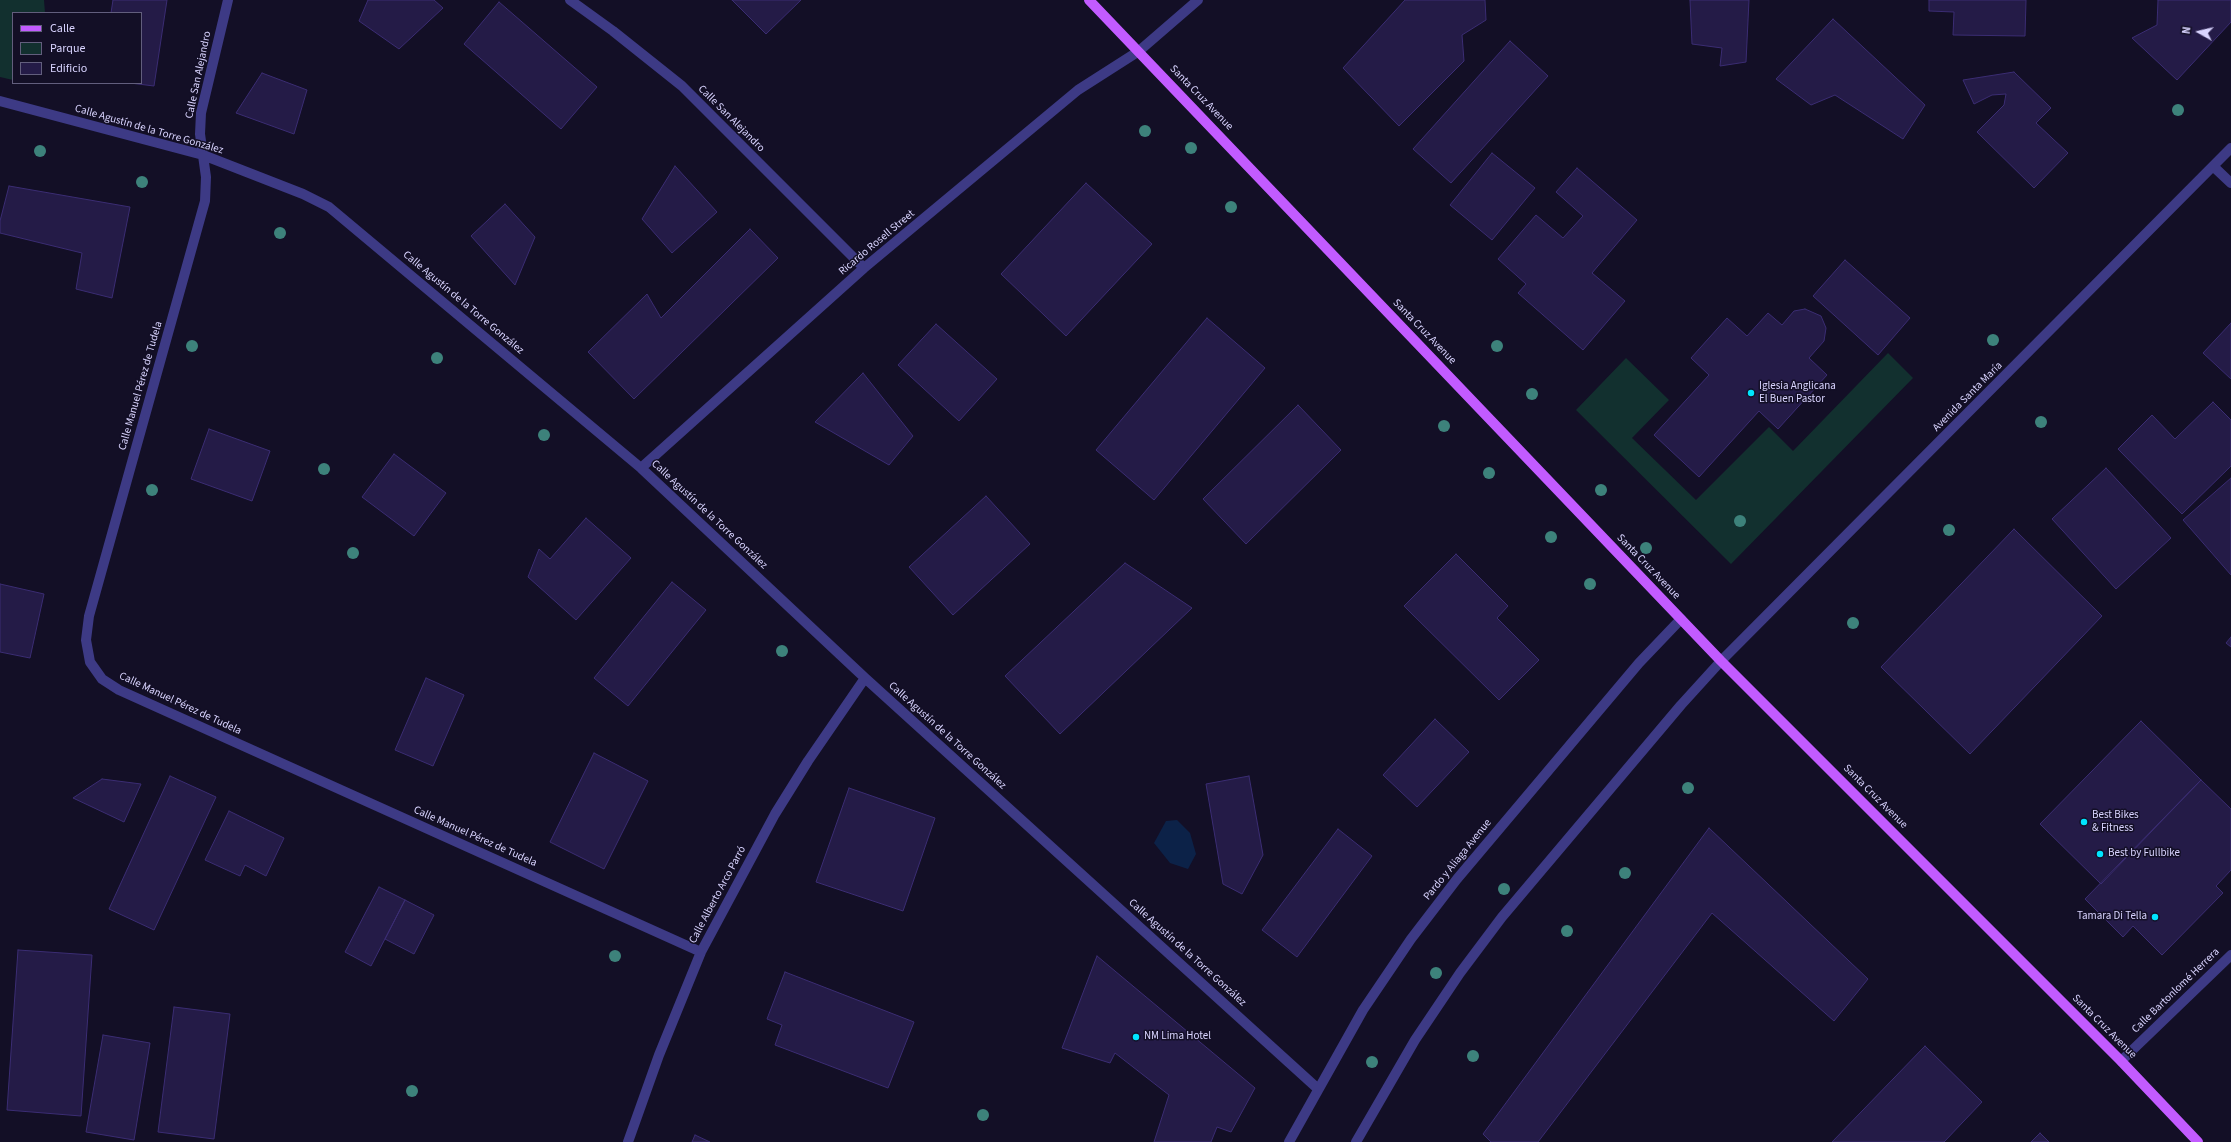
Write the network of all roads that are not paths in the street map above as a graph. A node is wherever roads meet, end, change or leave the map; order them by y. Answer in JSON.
{"nodes":[{"id":1,"x":228,"y":0,"type":"edge"},
{"id":2,"x":570,"y":0,"type":"edge"},
{"id":3,"x":1089,"y":0,"type":"edge"},
{"id":4,"x":1198,"y":0,"type":"edge"},
{"id":5,"x":1140,"y":51,"type":"junction"},
{"id":6,"x":0,"y":101,"type":"edge"},
{"id":7,"x":2231,"y":148,"type":"edge"},
{"id":8,"x":203,"y":155,"type":"junction"},
{"id":9,"x":2214,"y":167,"type":"junction"},
{"id":10,"x":2231,"y":183,"type":"edge"},
{"id":11,"x":864,"y":268,"type":"junction"},
{"id":12,"x":641,"y":468,"type":"junction"},
{"id":13,"x":1681,"y":619,"type":"junction"},
{"id":14,"x":1722,"y":661,"type":"junction"},
{"id":15,"x":865,"y":678,"type":"junction"},
{"id":16,"x":701,"y":952,"type":"junction"},
{"id":17,"x":2231,"y":955,"type":"edge"},
{"id":18,"x":2121,"y":1061,"type":"junction"},
{"id":19,"x":1317,"y":1088,"type":"junction"},
{"id":20,"x":628,"y":1142,"type":"edge"},
{"id":21,"x":1289,"y":1142,"type":"edge"},
{"id":22,"x":1356,"y":1142,"type":"edge"},
{"id":23,"x":2198,"y":1142,"type":"edge"}],
"edges":[{"from":1,"to":8,"type":"street","name":"Calle San Alejandro"},
{"from":2,"to":11,"type":"street","name":"Calle San Alejandro"},
{"from":3,"to":5,"type":"main road","name":"Santa Cruz Avenue"},
{"from":4,"to":5,"type":"street","name":"Ricardo Rosell Street"},
{"from":5,"to":11,"type":"street","name":"Ricardo Rosell Street"},
{"from":5,"to":13,"type":"main road","name":"Santa Cruz Avenue"},
{"from":6,"to":8,"type":"street","name":"Calle Agustín de la Torre González"},
{"from":7,"to":9,"type":"street","name":"Avenida Santa María"},
{"from":8,"to":12,"type":"street","name":"Calle Agustín de la Torre González"},
{"from":8,"to":16,"type":"street","name":"Calle Manuel Pérez de Tudela"},
{"from":9,"to":10,"type":"street"},
{"from":9,"to":14,"type":"street","name":"Avenida Santa María"},
{"from":11,"to":12,"type":"street","name":"Ricardo Rosell Street"},
{"from":12,"to":15,"type":"street","name":"Calle Agustín de la Torre González"},
{"from":13,"to":14,"type":"main road","name":"Santa Cruz Avenue"},
{"from":13,"to":19,"type":"street","name":"Pardo y Aliaga Avenue"},
{"from":14,"to":18,"type":"main road","name":"Santa Cruz Avenue"},
{"from":14,"to":22,"type":"street"},
{"from":15,"to":16,"type":"street","name":"Calle Alberto Arco Parró"},
{"from":15,"to":19,"type":"street","name":"Calle Agustín de la Torre González"},
{"from":16,"to":20,"type":"street","name":"Calle Alberto Arco Parró"},
{"from":17,"to":18,"type":"street","name":"Calle Bartonlomé Herrera"},
{"from":18,"to":23,"type":"main road","name":"Santa Cruz Avenue"},
{"from":19,"to":21,"type":"street","name":"Pardo y Aliaga Avenue"}]}
